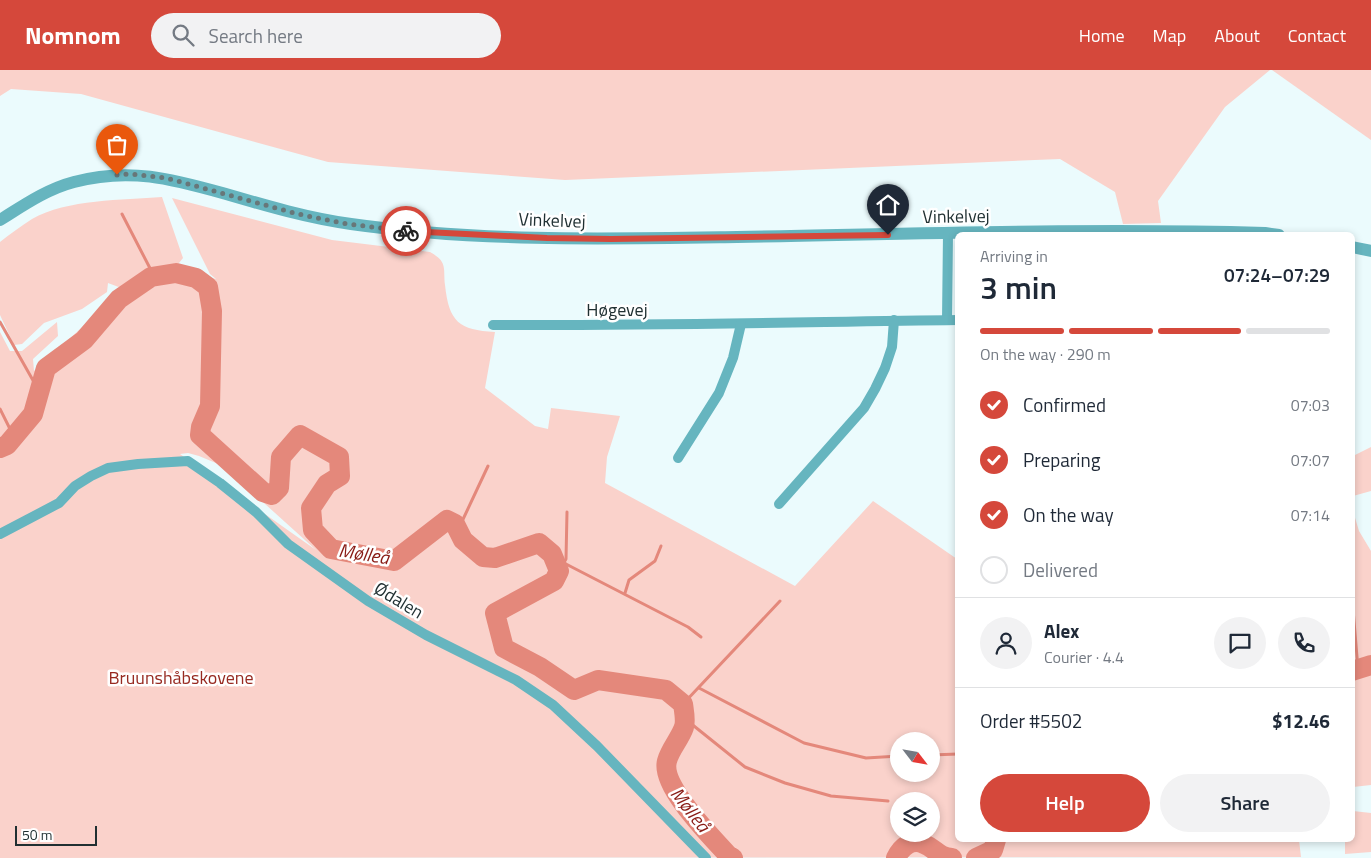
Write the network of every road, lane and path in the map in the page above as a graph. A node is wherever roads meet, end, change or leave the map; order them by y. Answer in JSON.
{"nodes":[{"id":1,"x":0,"y":220,"type":"edge"},
{"id":2,"x":948,"y":234,"type":"junction"},
{"id":3,"x":955,"y":234,"type":"edge"},
{"id":4,"x":1355,"y":248,"type":"edge"},
{"id":5,"x":1371,"y":251,"type":"edge"},
{"id":6,"x":894,"y":320,"type":"junction"},
{"id":7,"x":952,"y":320,"type":"edge"},
{"id":8,"x":740,"y":324,"type":"junction"},
{"id":9,"x":493,"y":325,"type":"dead end"},
{"id":10,"x":678,"y":458,"type":"dead end"},
{"id":11,"x":779,"y":504,"type":"dead end"},
{"id":12,"x":0,"y":534,"type":"edge"},
{"id":13,"x":706,"y":858,"type":"edge"}],
"edges":[{"from":1,"to":2,"type":"street","name":"Vinkelvej"},
{"from":2,"to":3,"type":"street","name":"Vinkelvej"},
{"from":2,"to":7,"type":"street","name":"Høgevej"},
{"from":4,"to":5,"type":"street"},
{"from":6,"to":7,"type":"street","name":"Høgevej"},
{"from":6,"to":8,"type":"street","name":"Høgevej"},
{"from":6,"to":11,"type":"street"},
{"from":8,"to":9,"type":"street","name":"Høgevej"},
{"from":8,"to":10,"type":"street"},
{"from":12,"to":13,"type":"street","name":"Ødalen"}]}
